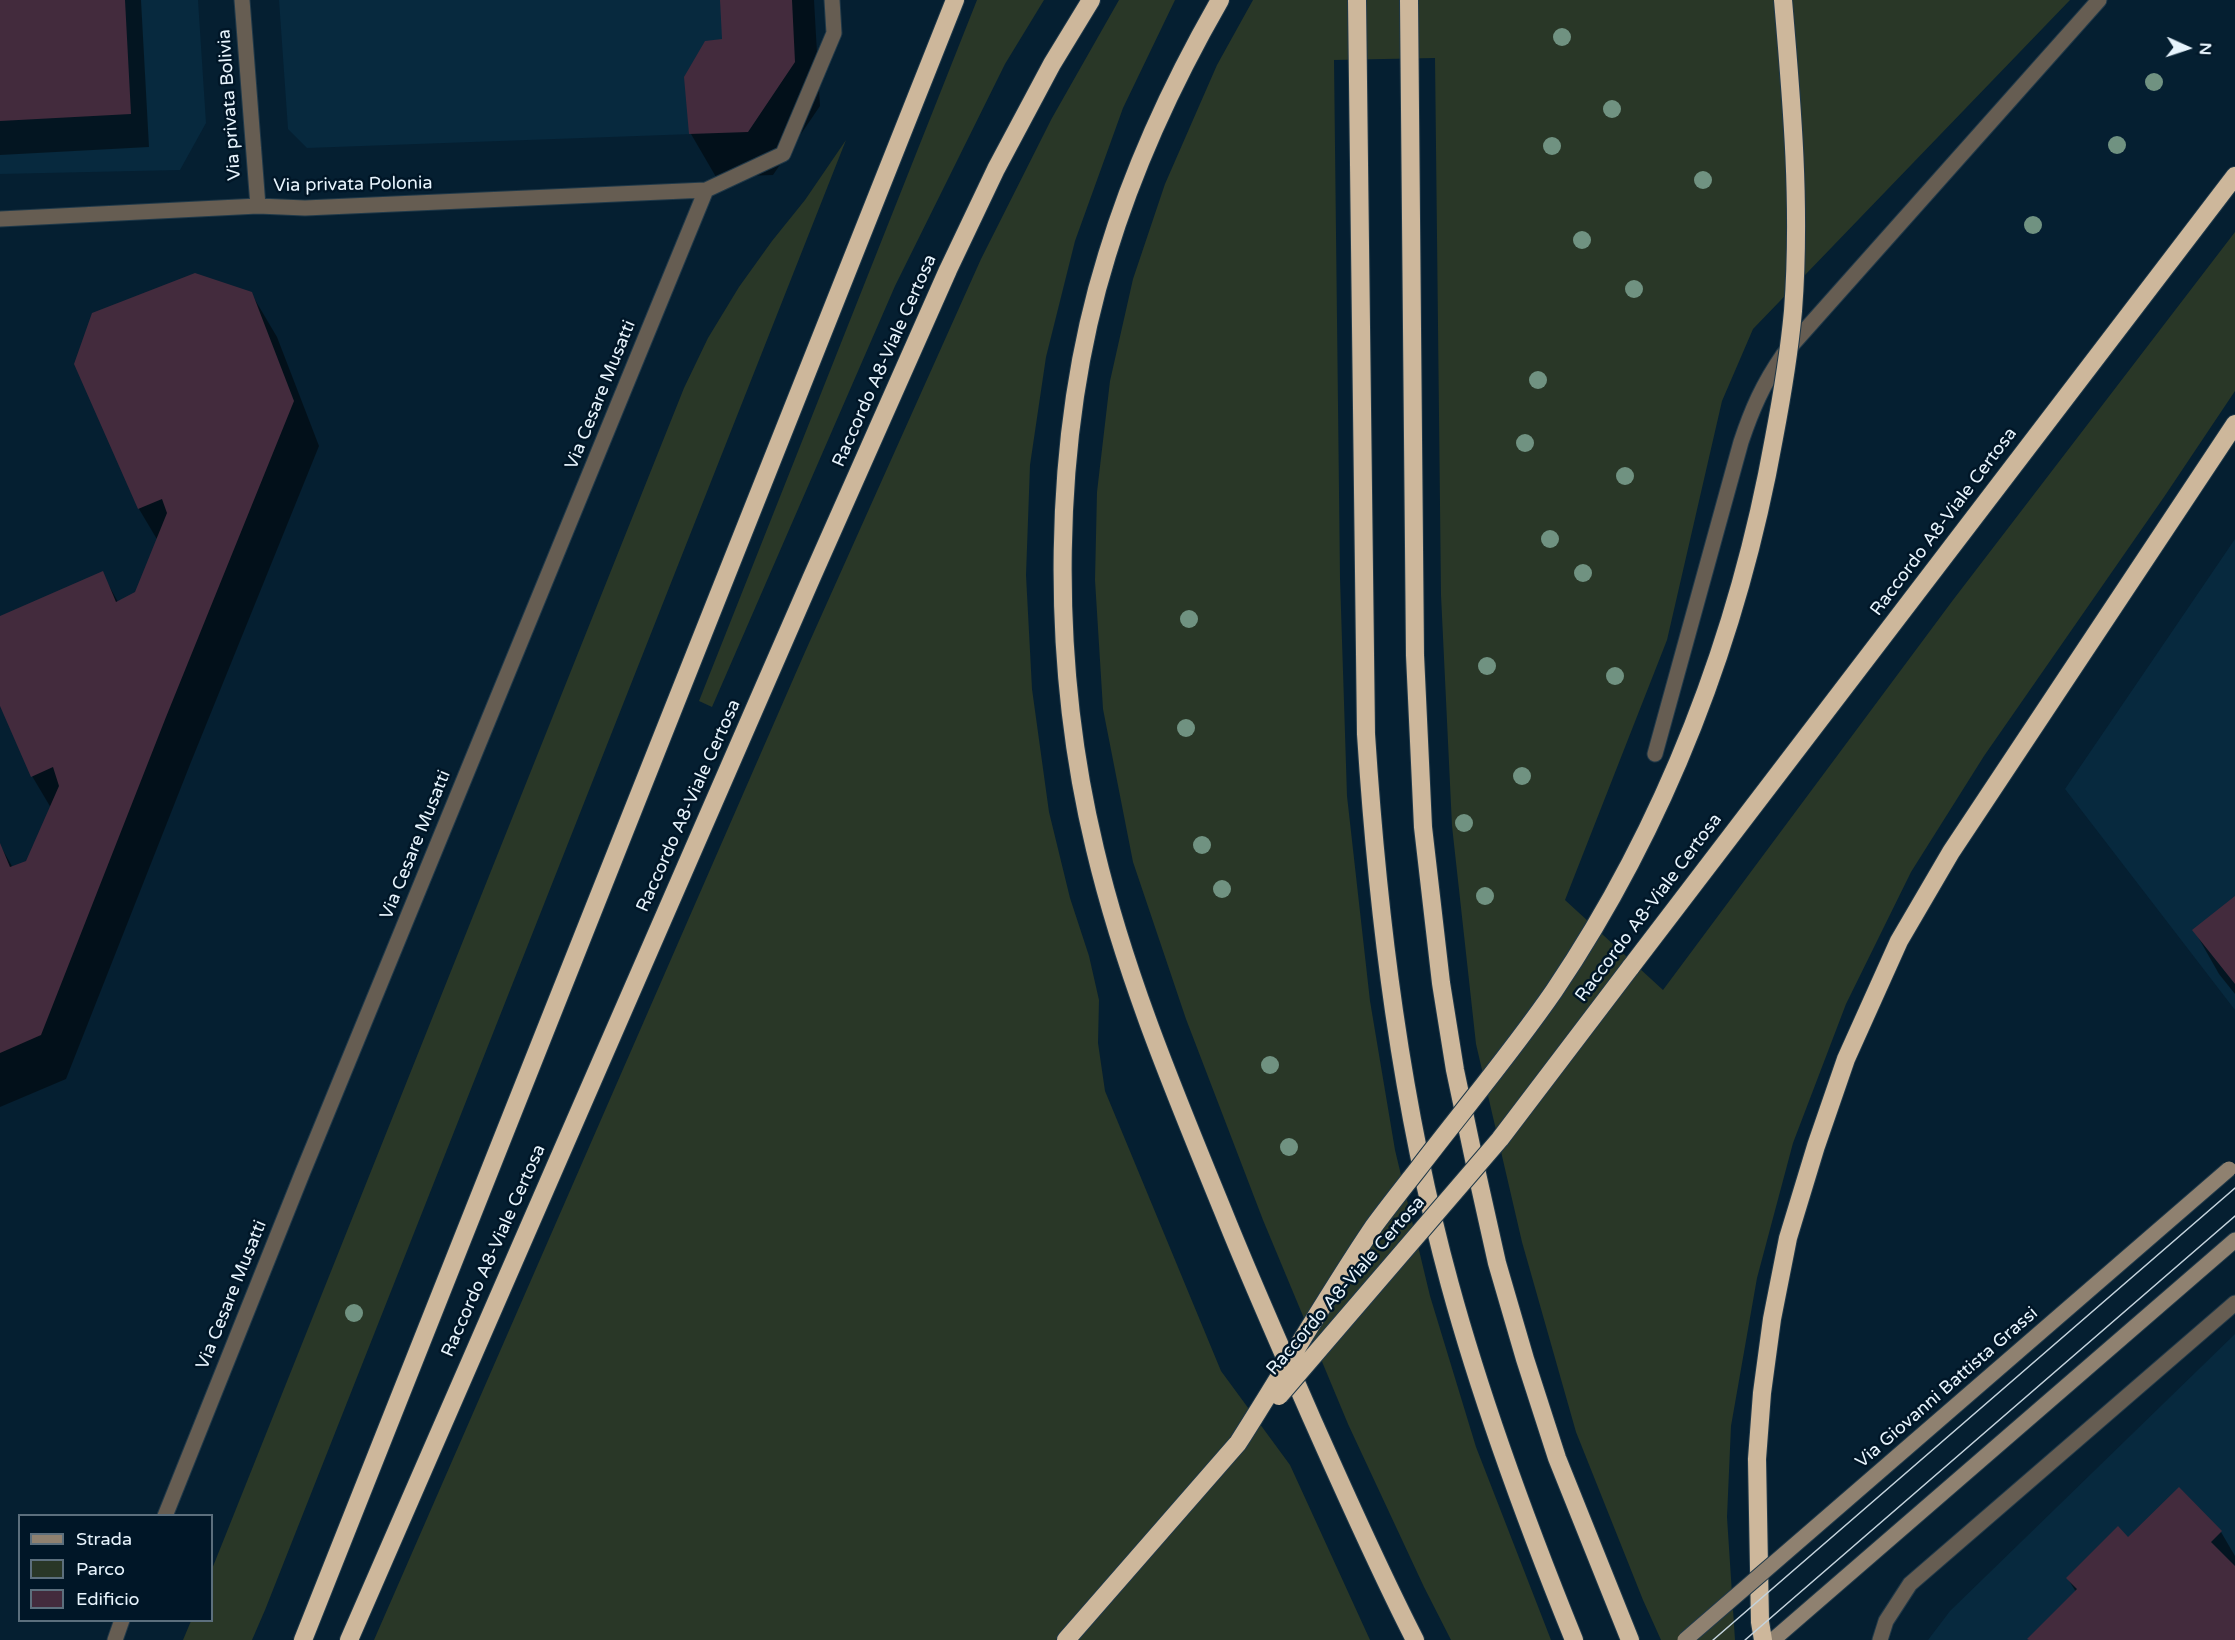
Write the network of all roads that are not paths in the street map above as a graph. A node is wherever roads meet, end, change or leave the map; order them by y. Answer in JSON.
{"nodes":[{"id":1,"x":242,"y":0,"type":"edge"},
{"id":2,"x":832,"y":0,"type":"edge"},
{"id":3,"x":955,"y":0,"type":"edge"},
{"id":4,"x":1091,"y":0,"type":"edge"},
{"id":5,"x":1220,"y":0,"type":"edge"},
{"id":6,"x":1357,"y":0,"type":"edge"},
{"id":7,"x":1409,"y":0,"type":"edge"},
{"id":8,"x":1783,"y":0,"type":"edge"},
{"id":9,"x":2099,"y":0,"type":"edge"},
{"id":10,"x":2235,"y":176,"type":"edge"},
{"id":11,"x":706,"y":190,"type":"junction"},
{"id":12,"x":258,"y":206,"type":"junction"},
{"id":13,"x":0,"y":219,"type":"edge"},
{"id":14,"x":2235,"y":424,"type":"edge"},
{"id":15,"x":1654,"y":754,"type":"dead end"},
{"id":16,"x":2232,"y":1168,"type":"edge"},
{"id":17,"x":2235,"y":1240,"type":"edge"},
{"id":18,"x":2235,"y":1303,"type":"edge"},
{"id":19,"x":1238,"y":1443,"type":"junction"},
{"id":20,"x":165,"y":1514,"type":"edge"},
{"id":21,"x":121,"y":1622,"type":"edge"},
{"id":22,"x":114,"y":1640,"type":"edge"},
{"id":23,"x":303,"y":1640,"type":"edge"},
{"id":24,"x":349,"y":1640,"type":"edge"},
{"id":25,"x":1066,"y":1640,"type":"edge"},
{"id":26,"x":1415,"y":1640,"type":"edge"},
{"id":27,"x":1574,"y":1640,"type":"edge"},
{"id":28,"x":1630,"y":1640,"type":"edge"},
{"id":29,"x":1685,"y":1640,"type":"edge"},
{"id":30,"x":1763,"y":1640,"type":"edge"},
{"id":31,"x":1773,"y":1640,"type":"edge"},
{"id":32,"x":1880,"y":1640,"type":"edge"}],
"edges":[{"from":1,"to":12,"type":"street","name":"Via privata Bolivia"},
{"from":2,"to":11,"type":"street"},
{"from":3,"to":23,"type":"highway"},
{"from":4,"to":24,"type":"highway","name":"Raccordo A8-Viale Certosa"},
{"from":5,"to":26,"type":"highway"},
{"from":6,"to":27,"type":"highway"},
{"from":7,"to":28,"type":"highway"},
{"from":8,"to":19,"type":"highway","bridge":true},
{"from":9,"to":15,"type":"street"},
{"from":10,"to":19,"type":"highway","name":"Raccordo A8-Viale Certosa","bridge":true},
{"from":11,"to":12,"type":"street","name":"Via privata Polonia"},
{"from":11,"to":20,"type":"street","name":"Via Cesare Musatti"},
{"from":12,"to":13,"type":"street","name":"Via privata Polonia"},
{"from":14,"to":30,"type":"highway"},
{"from":16,"to":29,"type":"main road","name":"Via Giovanni Battista Grassi","bridge":true},
{"from":17,"to":31,"type":"main road"},
{"from":18,"to":32,"type":"street"},
{"from":19,"to":25,"type":"highway","name":"Raccordo A8-Viale Certosa"},
{"from":21,"to":22,"type":"street"}]}
